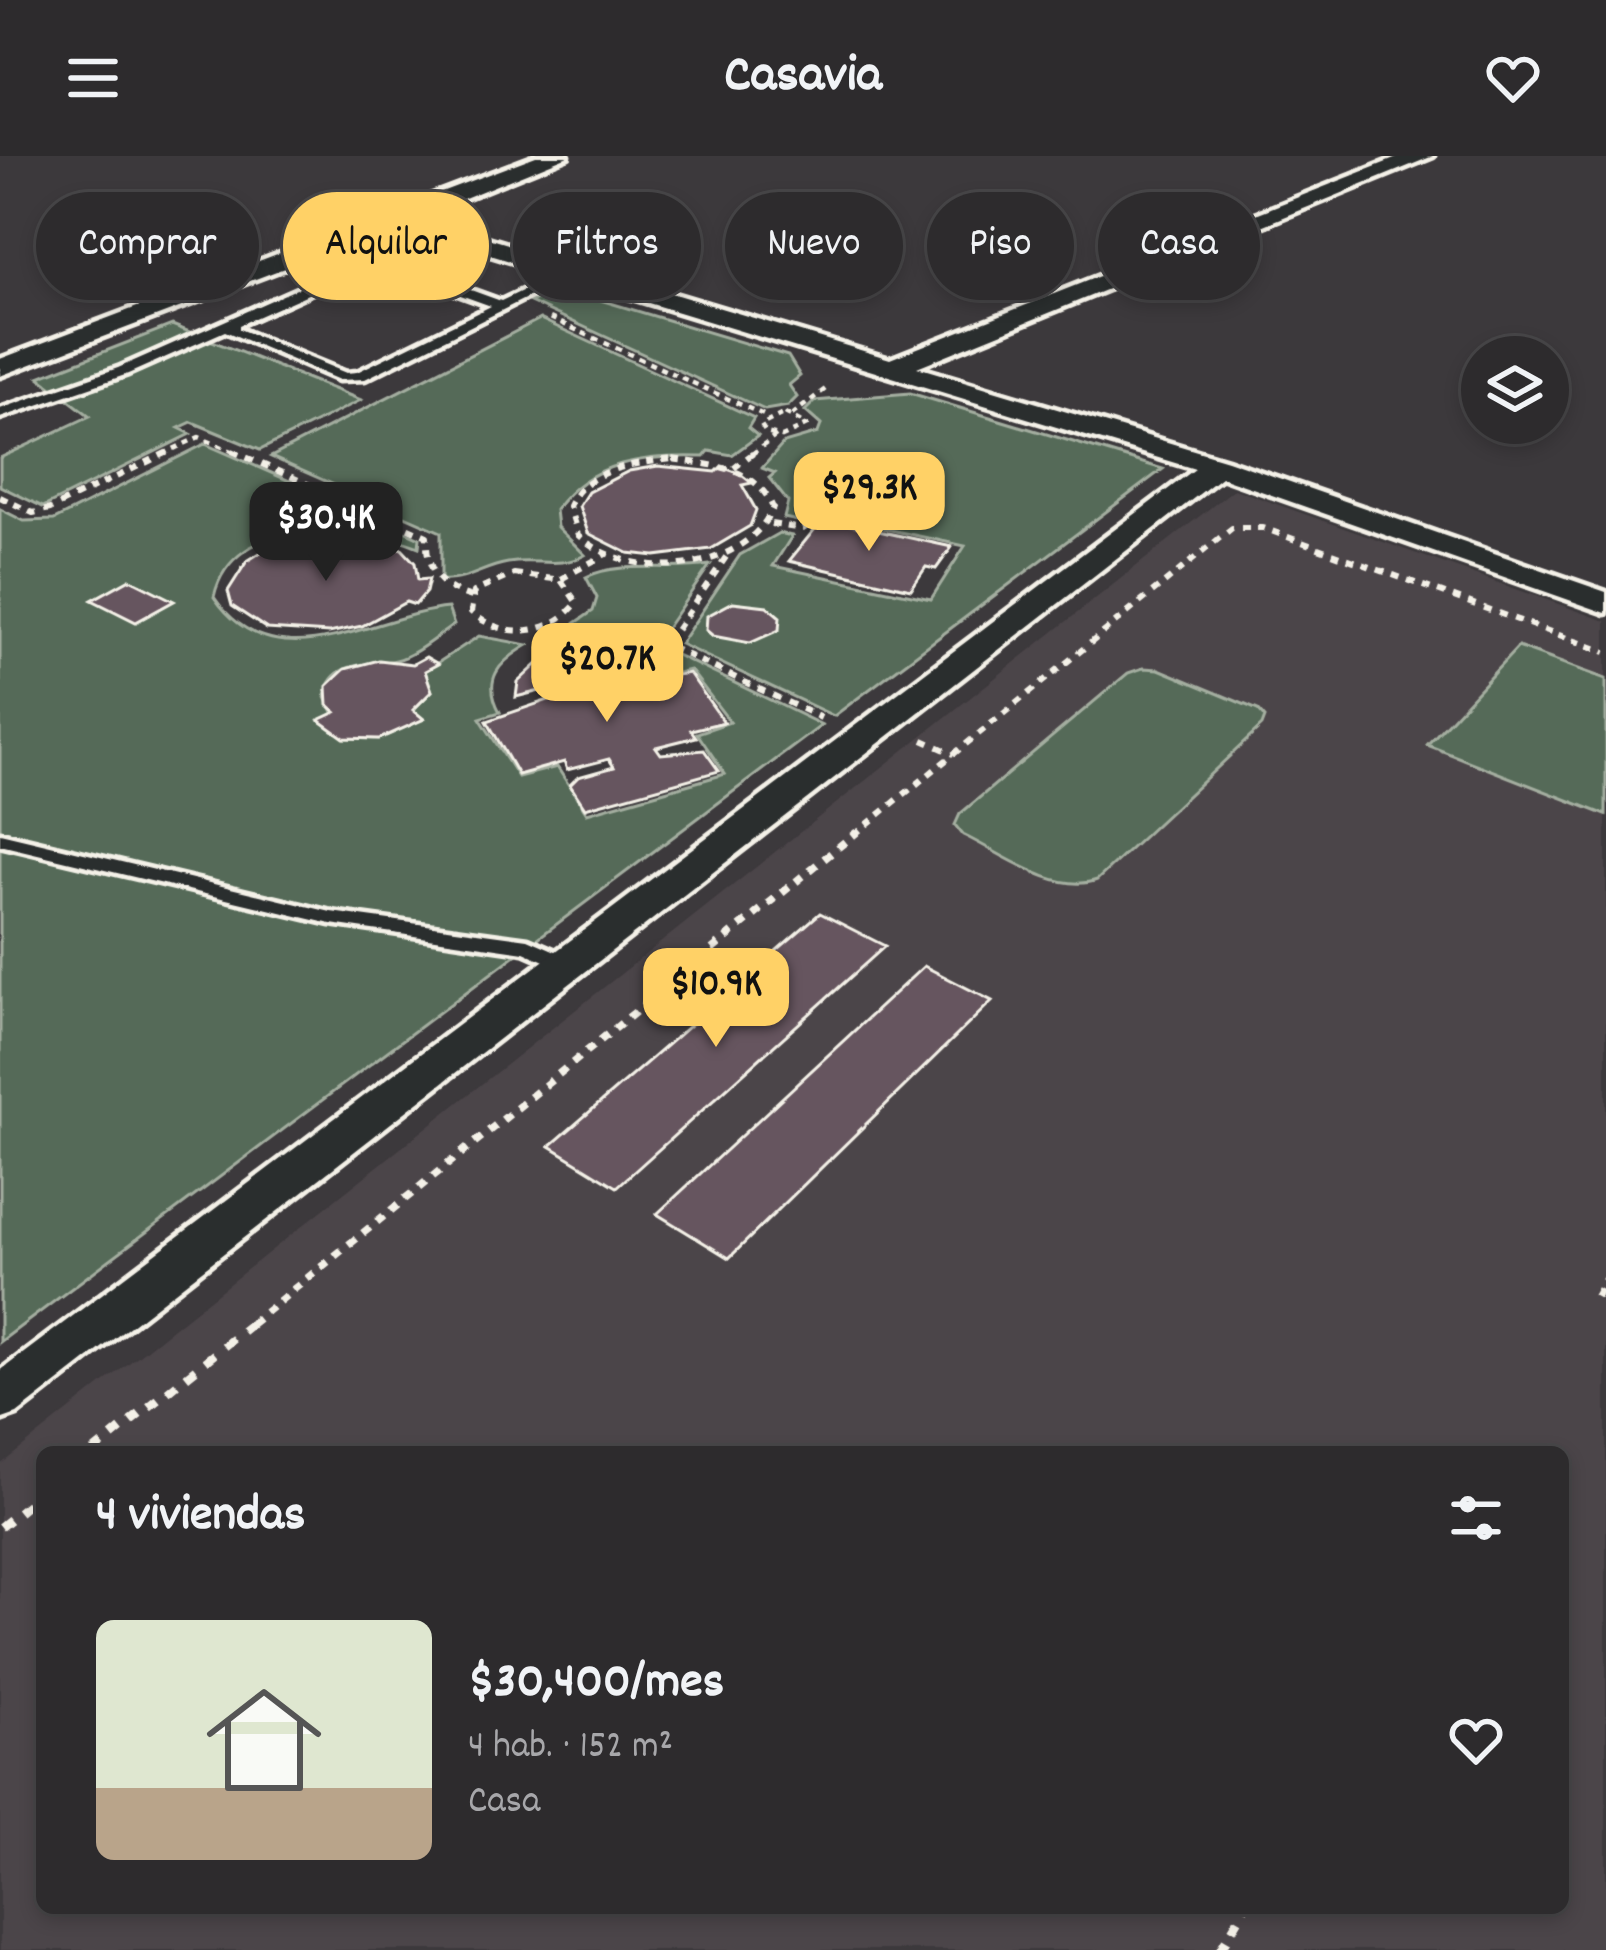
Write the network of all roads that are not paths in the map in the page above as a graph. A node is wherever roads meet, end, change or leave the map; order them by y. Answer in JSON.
{"nodes":[{"id":1,"x":557,"y":156,"type":"edge"},
{"id":2,"x":1423,"y":156,"type":"edge"},
{"id":3,"x":456,"y":192,"type":"edge"},
{"id":4,"x":283,"y":257,"type":"edge"},
{"id":5,"x":514,"y":300,"type":"edge"},
{"id":6,"x":668,"y":300,"type":"edge"},
{"id":7,"x":502,"y":306,"type":"junction"},
{"id":8,"x":232,"y":323,"type":"junction"},
{"id":9,"x":0,"y":368,"type":"edge"},
{"id":10,"x":890,"y":368,"type":"junction"},
{"id":11,"x":0,"y":414,"type":"edge"},
{"id":12,"x":1216,"y":466,"type":"junction"},
{"id":13,"x":1606,"y":603,"type":"edge"},
{"id":14,"x":0,"y":838,"type":"edge"},
{"id":15,"x":567,"y":964,"type":"junction"},
{"id":16,"x":0,"y":1399,"type":"edge"}],
"edges":[{"from":1,"to":3,"type":"street"},
{"from":2,"to":10,"type":"street"},
{"from":4,"to":9,"type":"street"},
{"from":5,"to":7,"type":"lane"},
{"from":6,"to":10,"type":"street"},
{"from":7,"to":8,"type":"lane"},
{"from":7,"to":8,"type":"lane"},
{"from":8,"to":11,"type":"lane"},
{"from":10,"to":12,"type":"street"},
{"from":12,"to":13,"type":"street"},
{"from":12,"to":15,"type":"street"},
{"from":14,"to":15,"type":"lane"},
{"from":15,"to":16,"type":"street"}]}
